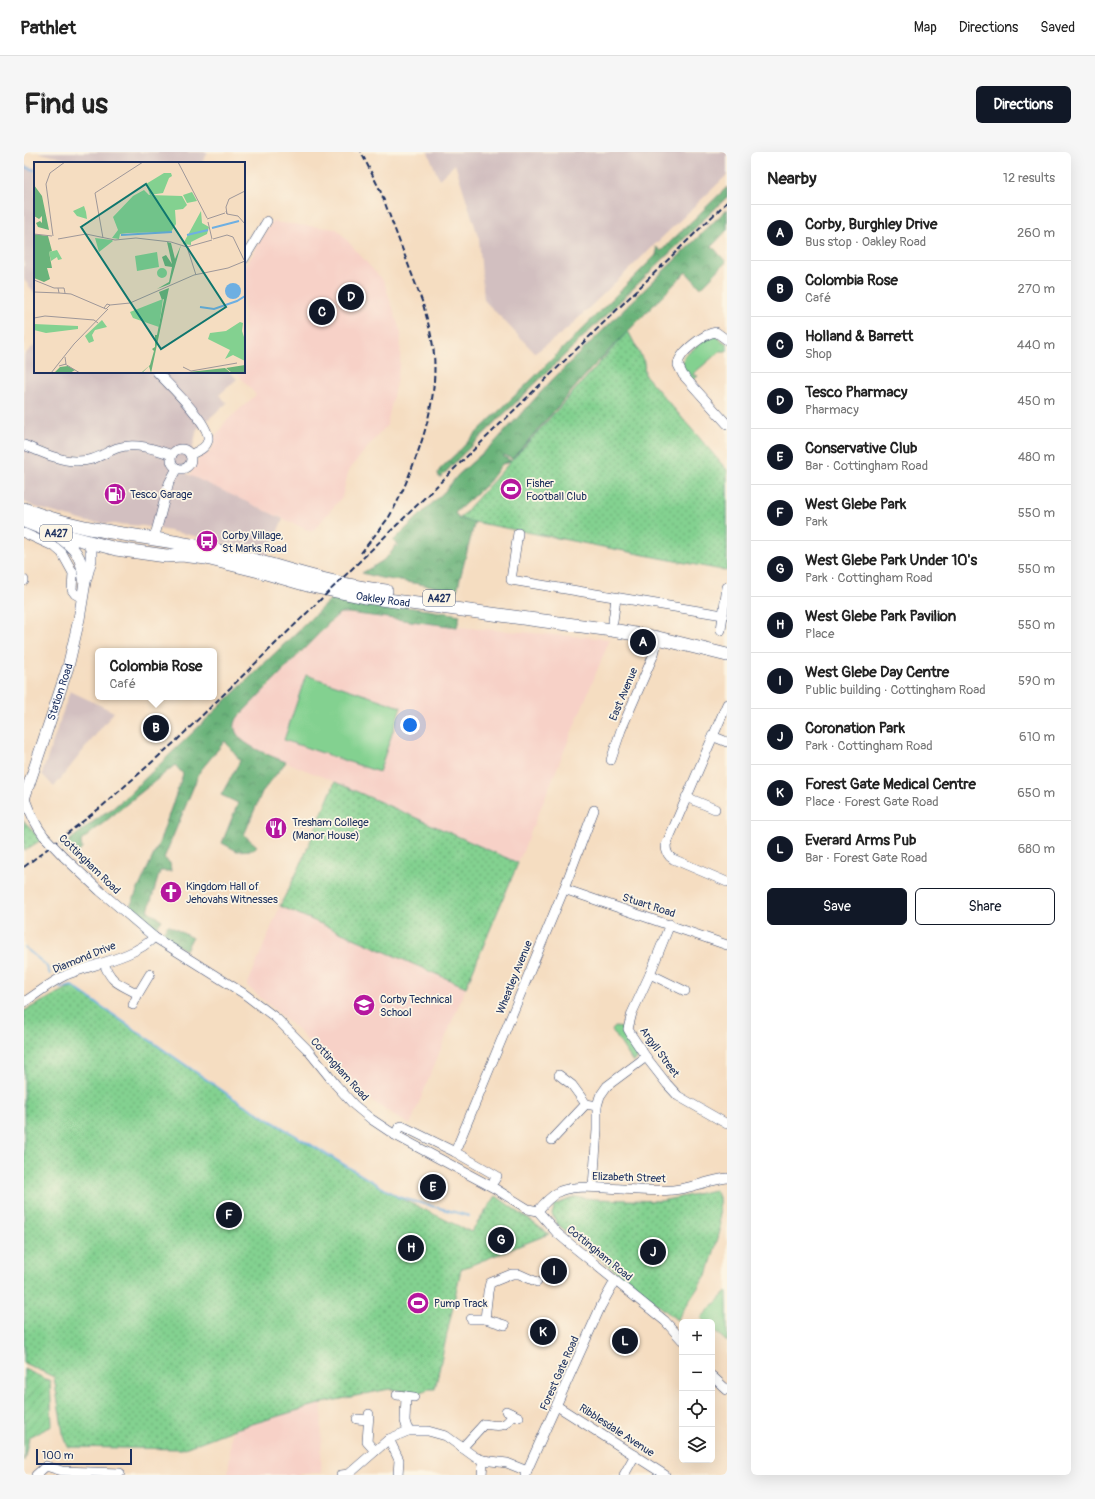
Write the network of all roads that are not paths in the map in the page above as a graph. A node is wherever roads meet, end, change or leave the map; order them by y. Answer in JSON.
{"nodes":[{"id":1,"x":267,"y":222,"type":"dead end"},
{"id":2,"x":245,"y":257,"type":"edge"},
{"id":3,"x":727,"y":340,"type":"edge"},
{"id":4,"x":158,"y":373,"type":"edge"},
{"id":5,"x":727,"y":424,"type":"edge"},
{"id":6,"x":24,"y":445,"type":"edge"},
{"id":7,"x":172,"y":454,"type":"junction"},
{"id":8,"x":190,"y":455,"type":"junction"},
{"id":9,"x":177,"y":468,"type":"junction"},
{"id":10,"x":24,"y":509,"type":"edge"},
{"id":11,"x":24,"y":521,"type":"edge"},
{"id":12,"x":53,"y":526,"type":"junction"},
{"id":13,"x":518,"y":532,"type":"dead end"},
{"id":14,"x":24,"y":533,"type":"edge"},
{"id":15,"x":154,"y":539,"type":"junction"},
{"id":16,"x":89,"y":543,"type":"junction"},
{"id":17,"x":109,"y":548,"type":"junction"},
{"id":18,"x":140,"y":554,"type":"junction"},
{"id":19,"x":182,"y":555,"type":"junction"},
{"id":20,"x":91,"y":560,"type":"junction"},
{"id":21,"x":511,"y":580,"type":"junction"},
{"id":22,"x":85,"y":582,"type":"junction"},
{"id":23,"x":727,"y":587,"type":"edge"},
{"id":24,"x":508,"y":589,"type":"dead end"},
{"id":25,"x":82,"y":598,"type":"junction"},
{"id":26,"x":616,"y":598,"type":"junction"},
{"id":27,"x":723,"y":615,"type":"junction"},
{"id":28,"x":613,"y":621,"type":"junction"},
{"id":29,"x":720,"y":630,"type":"dead end"},
{"id":30,"x":658,"y":638,"type":"junction"},
{"id":31,"x":727,"y":646,"type":"edge"},
{"id":32,"x":727,"y":655,"type":"edge"},
{"id":33,"x":727,"y":704,"type":"edge"},
{"id":34,"x":712,"y":736,"type":"junction"},
{"id":35,"x":727,"y":742,"type":"edge"},
{"id":36,"x":611,"y":760,"type":"dead end"},
{"id":37,"x":686,"y":797,"type":"junction"},
{"id":38,"x":24,"y":799,"type":"edge"},
{"id":39,"x":715,"y":809,"type":"dead end"},
{"id":40,"x":594,"y":810,"type":"dead end"},
{"id":41,"x":727,"y":882,"type":"edge"},
{"id":42,"x":564,"y":889,"type":"junction"},
{"id":43,"x":670,"y":924,"type":"junction"},
{"id":44,"x":154,"y":937,"type":"junction"},
{"id":45,"x":727,"y":945,"type":"edge"},
{"id":46,"x":104,"y":963,"type":"junction"},
{"id":47,"x":150,"y":974,"type":"dead end"},
{"id":48,"x":650,"y":974,"type":"junction"},
{"id":49,"x":685,"y":991,"type":"dead end"},
{"id":50,"x":138,"y":994,"type":"junction"},
{"id":51,"x":24,"y":1002,"type":"edge"},
{"id":52,"x":133,"y":1005,"type":"dead end"},
{"id":53,"x":646,"y":1057,"type":"junction"},
{"id":54,"x":560,"y":1075,"type":"dead end"},
{"id":55,"x":586,"y":1104,"type":"junction"},
{"id":56,"x":597,"y":1106,"type":"junction"},
{"id":57,"x":727,"y":1124,"type":"edge"},
{"id":58,"x":395,"y":1135,"type":"junction"},
{"id":59,"x":552,"y":1140,"type":"dead end"},
{"id":60,"x":455,"y":1152,"type":"junction"},
{"id":61,"x":727,"y":1178,"type":"edge"},
{"id":62,"x":494,"y":1181,"type":"dead end"},
{"id":63,"x":593,"y":1187,"type":"junction"},
{"id":64,"x":538,"y":1211,"type":"junction"},
{"id":65,"x":615,"y":1281,"type":"junction"},
{"id":66,"x":537,"y":1282,"type":"dead end"},
{"id":67,"x":471,"y":1319,"type":"dead end"},
{"id":68,"x":485,"y":1319,"type":"junction"},
{"id":69,"x":505,"y":1325,"type":"dead end"},
{"id":70,"x":679,"y":1337,"type":"edge"},
{"id":71,"x":715,"y":1379,"type":"edge"},
{"id":72,"x":727,"y":1390,"type":"edge"},
{"id":73,"x":406,"y":1396,"type":"dead end"},
{"id":74,"x":557,"y":1406,"type":"junction"},
{"id":75,"x":513,"y":1414,"type":"dead end"},
{"id":76,"x":357,"y":1419,"type":"dead end"},
{"id":77,"x":408,"y":1432,"type":"junction"},
{"id":78,"x":389,"y":1439,"type":"junction"},
{"id":79,"x":462,"y":1448,"type":"junction"},
{"id":80,"x":375,"y":1451,"type":"junction"},
{"id":81,"x":635,"y":1455,"type":"junction"},
{"id":82,"x":483,"y":1460,"type":"junction"},
{"id":83,"x":115,"y":1470,"type":"dead end"},
{"id":84,"x":526,"y":1473,"type":"edge"},
{"id":85,"x":36,"y":1475,"type":"edge"},
{"id":86,"x":341,"y":1475,"type":"edge"},
{"id":87,"x":398,"y":1475,"type":"edge"},
{"id":88,"x":482,"y":1475,"type":"edge"},
{"id":89,"x":624,"y":1475,"type":"edge"},
{"id":90,"x":665,"y":1475,"type":"edge"}],
"edges":[{"from":1,"to":2,"type":"street"},
{"from":3,"to":5,"type":"street"},
{"from":4,"to":8,"type":"street"},
{"from":6,"to":7,"type":"street"},
{"from":7,"to":8,"type":"street"},
{"from":7,"to":9,"type":"street"},
{"from":8,"to":9,"type":"street"},
{"from":9,"to":15,"type":"street"},
{"from":10,"to":12,"type":"highway","number":"A427"},
{"from":11,"to":12,"type":"highway","number":"A427"},
{"from":12,"to":15,"type":"highway","name":"Oakley Road","number":"A427"},
{"from":12,"to":16,"type":"highway"},
{"from":12,"to":22,"type":"main road","name":"Station Road"},
{"from":13,"to":21,"type":"street"},
{"from":14,"to":25,"type":"street"},
{"from":15,"to":18,"type":"highway"},
{"from":15,"to":19,"type":"highway"},
{"from":15,"to":28,"type":"highway","name":"Oakley Road","number":"A427"},
{"from":16,"to":17,"type":"highway","name":"Oakley Road","number":"A427"},
{"from":16,"to":20,"type":"main road","name":"Station Road"},
{"from":17,"to":18,"type":"highway","name":"Oakley Road","number":"A427"},
{"from":17,"to":20,"type":"main road"},
{"from":18,"to":19,"type":"highway","name":"Oakley Road","number":"A427"},
{"from":19,"to":30,"type":"highway","name":"Oakley Road","number":"A427"},
{"from":20,"to":22,"type":"main road","name":"Station Road"},
{"from":21,"to":24,"type":"street"},
{"from":21,"to":26,"type":"street"},
{"from":22,"to":25,"type":"main road","name":"Station Road"},
{"from":23,"to":27,"type":"street"},
{"from":25,"to":38,"type":"main road","name":"Station Road"},
{"from":26,"to":27,"type":"street"},
{"from":26,"to":28,"type":"street"},
{"from":27,"to":29,"type":"street"},
{"from":28,"to":31,"type":"highway","name":"Oakley Road","number":"A427"},
{"from":30,"to":32,"type":"highway","name":"Oakley Road","number":"A427"},
{"from":30,"to":36,"type":"street","name":"East Avenue"},
{"from":33,"to":34,"type":"street"},
{"from":34,"to":35,"type":"street"},
{"from":34,"to":37,"type":"street"},
{"from":37,"to":39,"type":"street"},
{"from":37,"to":41,"type":"street"},
{"from":38,"to":44,"type":"street","name":"Cottingham Road","bridge":true},
{"from":40,"to":42,"type":"street","name":"Wheatley Avenue"},
{"from":42,"to":43,"type":"street","name":"Stuart Road"},
{"from":42,"to":60,"type":"street","name":"Wheatley Avenue"},
{"from":43,"to":45,"type":"street","name":"Stuart Road"},
{"from":43,"to":48,"type":"street","name":"Argyll Street"},
{"from":44,"to":46,"type":"street","name":"Diamond Drive"},
{"from":44,"to":58,"type":"street","name":"Cottingham Road"},
{"from":46,"to":50,"type":"street"},
{"from":46,"to":51,"type":"street","name":"Diamond Drive"},
{"from":47,"to":50,"type":"street"},
{"from":48,"to":49,"type":"street"},
{"from":48,"to":53,"type":"street","name":"Argyll Street"},
{"from":50,"to":52,"type":"street"},
{"from":53,"to":56,"type":"street"},
{"from":53,"to":57,"type":"street","name":"Argyll Street"},
{"from":54,"to":55,"type":"street"},
{"from":55,"to":56,"type":"street"},
{"from":55,"to":59,"type":"street"},
{"from":56,"to":63,"type":"street"},
{"from":58,"to":60,"type":"street"},
{"from":58,"to":64,"type":"street","name":"Cottingham Road"},
{"from":60,"to":62,"type":"street"},
{"from":61,"to":63,"type":"street","name":"Elizabeth Street"},
{"from":63,"to":64,"type":"street","name":"Elizabeth Street"},
{"from":64,"to":65,"type":"street","name":"Cottingham Road"},
{"from":65,"to":70,"type":"street","name":"Cottingham Road"},
{"from":65,"to":74,"type":"street","name":"Forest Gate Road"},
{"from":66,"to":68,"type":"street"},
{"from":67,"to":68,"type":"street"},
{"from":68,"to":69,"type":"street"},
{"from":71,"to":72,"type":"street"},
{"from":73,"to":77,"type":"street"},
{"from":74,"to":81,"type":"street","name":"Ribblesdale Avenue"},
{"from":74,"to":84,"type":"street","name":"Forest Gate Road"},
{"from":75,"to":79,"type":"street"},
{"from":76,"to":80,"type":"street"},
{"from":77,"to":78,"type":"street"},
{"from":77,"to":79,"type":"street"},
{"from":78,"to":80,"type":"street"},
{"from":78,"to":87,"type":"street"},
{"from":79,"to":82,"type":"street"},
{"from":80,"to":86,"type":"street"},
{"from":81,"to":89,"type":"street"},
{"from":81,"to":90,"type":"street","name":"Ribblesdale Avenue"},
{"from":82,"to":84,"type":"street"},
{"from":82,"to":88,"type":"street"},
{"from":83,"to":85,"type":"street"}]}
